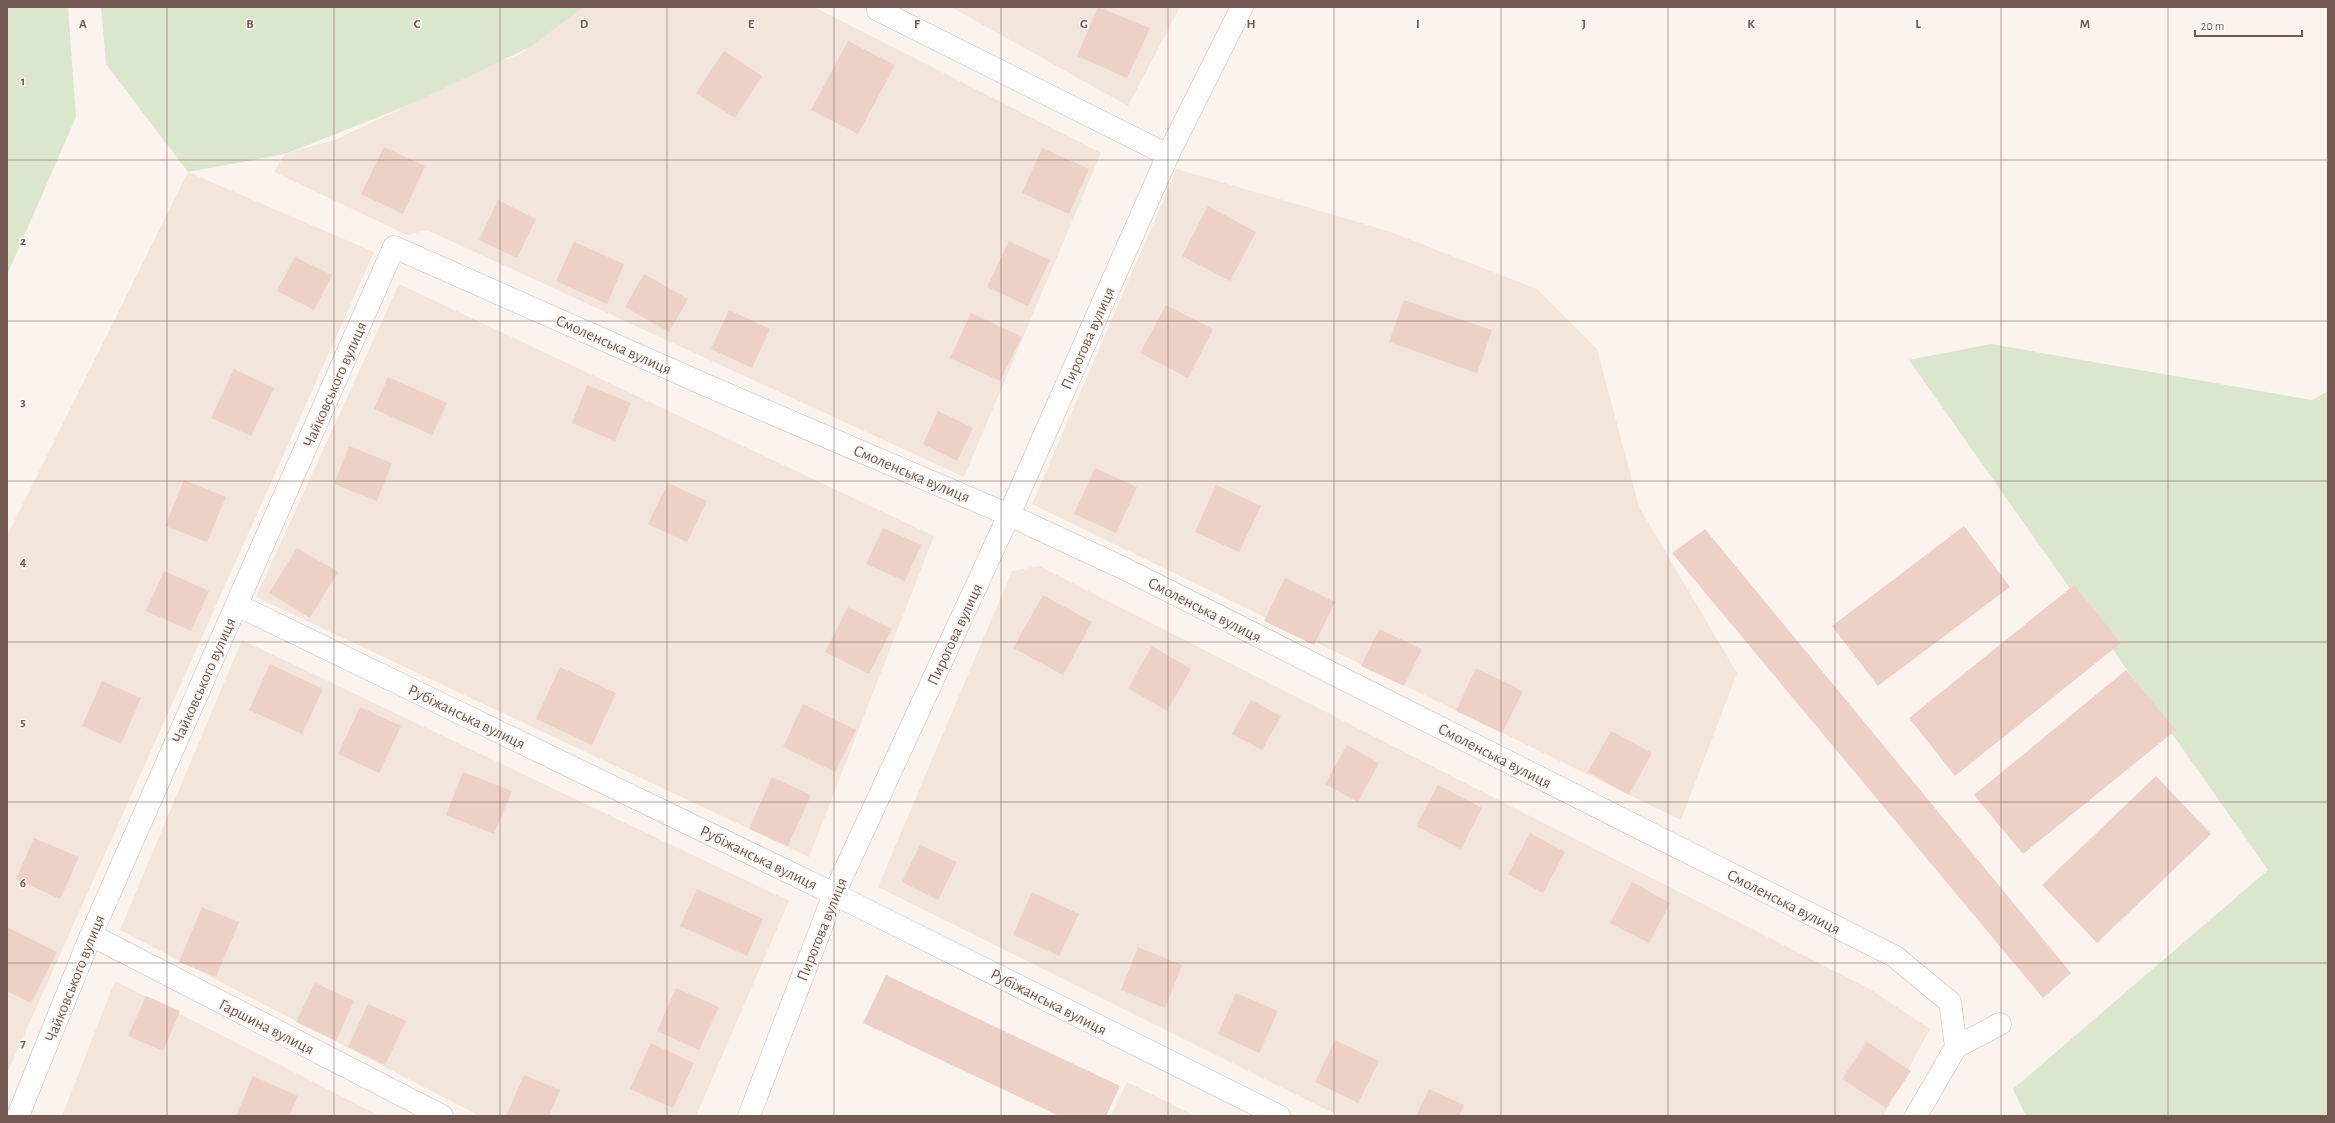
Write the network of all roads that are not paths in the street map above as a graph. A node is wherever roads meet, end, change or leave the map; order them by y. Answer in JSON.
{"nodes":[{"id":1,"x":1242,"y":7,"type":"edge"},
{"id":2,"x":878,"y":10,"type":"dead end"},
{"id":3,"x":1168,"y":155,"type":"junction"},
{"id":4,"x":394,"y":247,"type":"joint"},
{"id":5,"x":1009,"y":515,"type":"junction"},
{"id":6,"x":236,"y":605,"type":"junction"},
{"id":7,"x":834,"y":894,"type":"junction"},
{"id":8,"x":91,"y":935,"type":"junction"},
{"id":9,"x":2000,"y":1024,"type":"dead end"},
{"id":10,"x":1956,"y":1047,"type":"junction"},
{"id":11,"x":18,"y":1116,"type":"edge"},
{"id":12,"x":442,"y":1116,"type":"edge"},
{"id":13,"x":749,"y":1116,"type":"edge"},
{"id":14,"x":1279,"y":1116,"type":"edge"},
{"id":15,"x":1916,"y":1116,"type":"edge"}],
"edges":[{"from":1,"to":3,"type":"street","name":"Пирогова вулиця"},
{"from":2,"to":3,"type":"street"},
{"from":3,"to":5,"type":"street","name":"Пирогова вулиця"},
{"from":4,"to":5,"type":"street","name":"Смоленська вулиця"},
{"from":4,"to":6,"type":"street","name":"Чайковського вулиця"},
{"from":5,"to":7,"type":"street","name":"Пирогова вулиця"},
{"from":5,"to":10,"type":"street","name":"Смоленська вулиця"},
{"from":6,"to":7,"type":"street","name":"Рубіжанська вулиця"},
{"from":6,"to":8,"type":"street","name":"Чайковського вулиця"},
{"from":7,"to":13,"type":"street","name":"Пирогова вулиця"},
{"from":7,"to":14,"type":"street","name":"Рубіжанська вулиця"},
{"from":8,"to":11,"type":"street","name":"Чайковського вулиця"},
{"from":8,"to":12,"type":"street","name":"Гаршина вулиця"},
{"from":9,"to":10,"type":"street"},
{"from":10,"to":15,"type":"street"}]}
